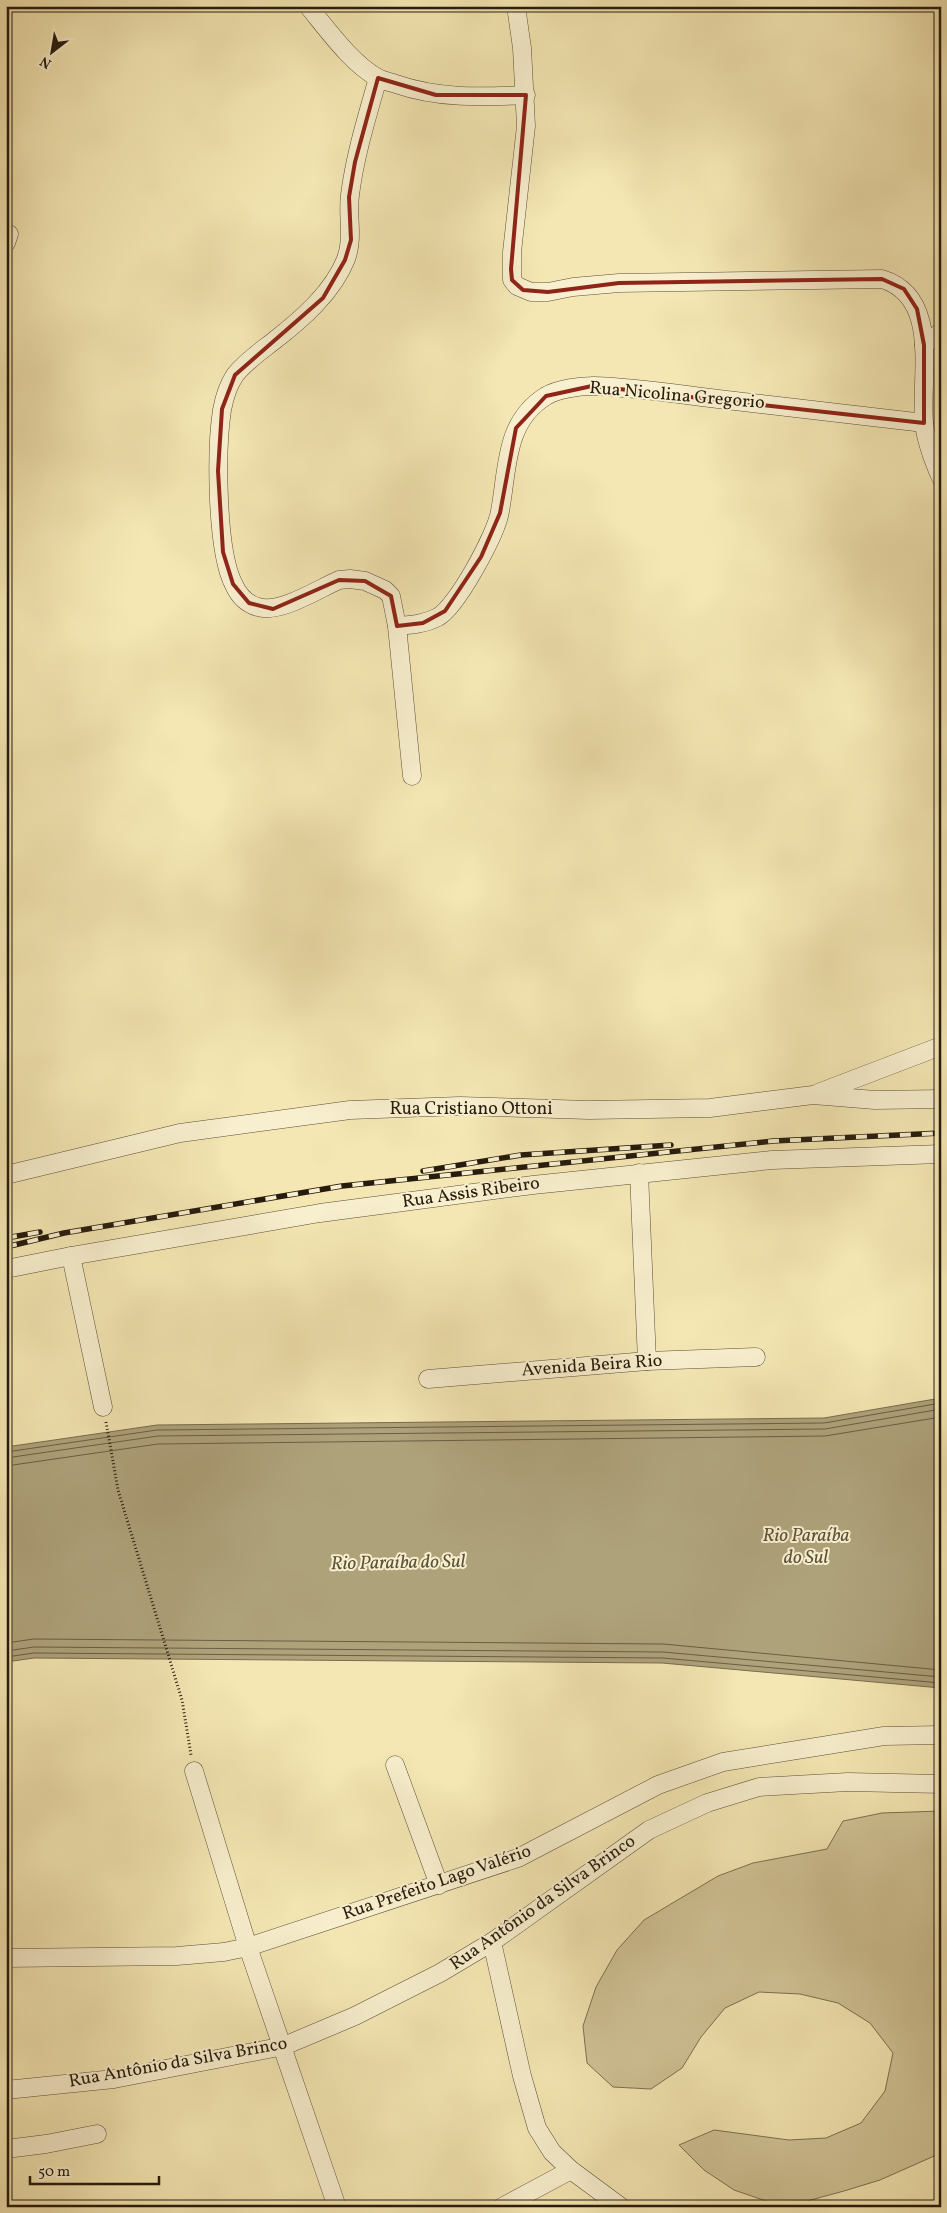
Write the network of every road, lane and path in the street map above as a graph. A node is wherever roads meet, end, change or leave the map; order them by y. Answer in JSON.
{"nodes":[{"id":1,"x":308,"y":6,"type":"edge"},
{"id":2,"x":516,"y":6,"type":"edge"},
{"id":3,"x":378,"y":78,"type":"junction"},
{"id":4,"x":526,"y":95,"type":"junction"},
{"id":5,"x":941,"y":332,"type":"edge"},
{"id":6,"x":924,"y":345,"type":"junction"},
{"id":7,"x":924,"y":423,"type":"junction"},
{"id":8,"x":941,"y":478,"type":"edge"},
{"id":9,"x":397,"y":626,"type":"junction"},
{"id":10,"x":412,"y":776,"type":"dead end"},
{"id":11,"x":941,"y":1046,"type":"edge"},
{"id":12,"x":813,"y":1095,"type":"junction"},
{"id":13,"x":941,"y":1100,"type":"edge"},
{"id":14,"x":941,"y":1154,"type":"edge"},
{"id":15,"x":639,"y":1173,"type":"junction"},
{"id":16,"x":6,"y":1175,"type":"edge"},
{"id":17,"x":71,"y":1256,"type":"junction"},
{"id":18,"x":6,"y":1269,"type":"edge"},
{"id":19,"x":756,"y":1357,"type":"dead end"},
{"id":20,"x":647,"y":1361,"type":"junction"},
{"id":21,"x":428,"y":1379,"type":"dead end"},
{"id":22,"x":103,"y":1407,"type":"joint"},
{"id":23,"x":941,"y":1735,"type":"edge"},
{"id":24,"x":395,"y":1765,"type":"dead end"},
{"id":25,"x":194,"y":1771,"type":"joint"},
{"id":26,"x":941,"y":1784,"type":"edge"},
{"id":27,"x":439,"y":1885,"type":"junction"},
{"id":28,"x":492,"y":1942,"type":"junction"},
{"id":29,"x":248,"y":1947,"type":"junction"},
{"id":30,"x":6,"y":1958,"type":"edge"},
{"id":31,"x":284,"y":2046,"type":"junction"},
{"id":32,"x":6,"y":2090,"type":"edge"},
{"id":33,"x":97,"y":2134,"type":"dead end"},
{"id":34,"x":6,"y":2149,"type":"edge"},
{"id":35,"x":571,"y":2170,"type":"junction"},
{"id":36,"x":337,"y":2207,"type":"edge"},
{"id":37,"x":502,"y":2207,"type":"edge"},
{"id":38,"x":621,"y":2207,"type":"edge"}],
"edges":[{"from":1,"to":3,"type":"street"},
{"from":2,"to":4,"type":"street"},
{"from":3,"to":4,"type":"street"},
{"from":3,"to":9,"type":"street"},
{"from":4,"to":6,"type":"street"},
{"from":5,"to":6,"type":"street"},
{"from":6,"to":7,"type":"street"},
{"from":7,"to":8,"type":"street"},
{"from":7,"to":9,"type":"street","name":"Rua Nicolina Gregorio"},
{"from":9,"to":10,"type":"street"},
{"from":11,"to":12,"type":"street"},
{"from":12,"to":13,"type":"street","name":"Rua Cristiano Ottoni"},
{"from":12,"to":16,"type":"street","name":"Rua Cristiano Ottoni"},
{"from":14,"to":15,"type":"street","name":"Rua Assis Ribeiro"},
{"from":15,"to":17,"type":"street","name":"Rua Assis Ribeiro"},
{"from":15,"to":20,"type":"street"},
{"from":17,"to":18,"type":"street","name":"Rua Assis Ribeiro"},
{"from":17,"to":22,"type":"street"},
{"from":19,"to":20,"type":"street","name":"Avenida Beira Rio"},
{"from":20,"to":21,"type":"street","name":"Avenida Beira Rio"},
{"from":22,"to":25,"type":"path"},
{"from":23,"to":27,"type":"street","name":"Rua Prefeito Lago Valério"},
{"from":24,"to":27,"type":"street"},
{"from":25,"to":29,"type":"street"},
{"from":26,"to":28,"type":"street","name":"Rua Antônio da Silva Brinco"},
{"from":27,"to":29,"type":"street","name":"Rua Prefeito Lago Valério"},
{"from":28,"to":31,"type":"street","name":"Rua Antônio da Silva Brinco"},
{"from":28,"to":35,"type":"street"},
{"from":29,"to":30,"type":"street","name":"Rua Prefeito Lago Valério"},
{"from":29,"to":31,"type":"street"},
{"from":31,"to":32,"type":"street","name":"Rua Antônio da Silva Brinco"},
{"from":31,"to":36,"type":"street"},
{"from":33,"to":34,"type":"street"},
{"from":35,"to":37,"type":"street"},
{"from":35,"to":38,"type":"street"}]}
